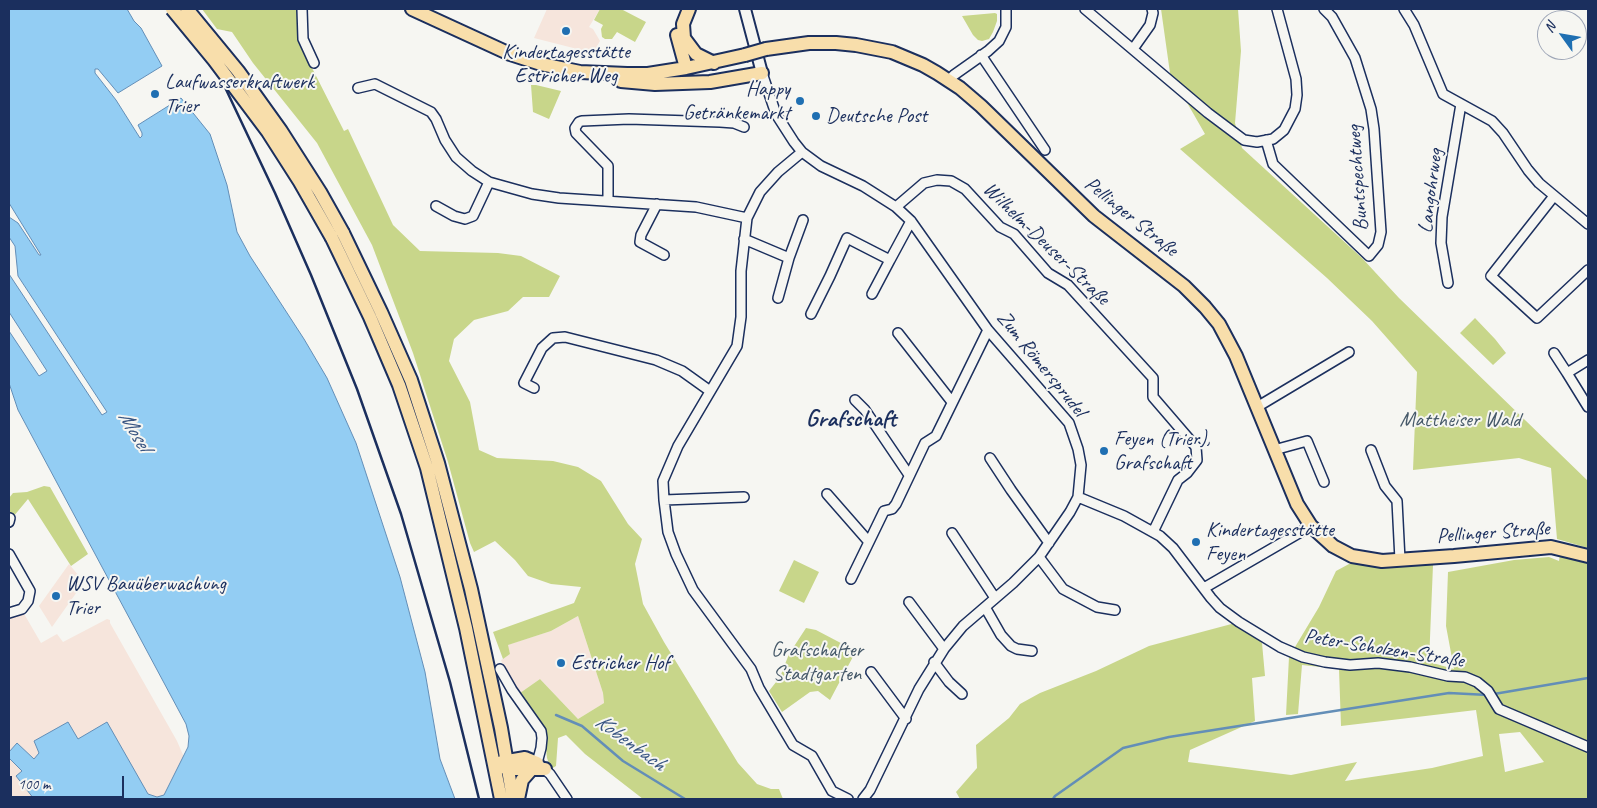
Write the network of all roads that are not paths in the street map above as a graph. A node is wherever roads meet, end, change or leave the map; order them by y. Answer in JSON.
{"nodes":[{"id":1,"x":172,"y":9,"type":"edge"},
{"id":2,"x":188,"y":9,"type":"edge"},
{"id":3,"x":302,"y":9,"type":"edge"},
{"id":4,"x":412,"y":9,"type":"edge"},
{"id":5,"x":681,"y":9,"type":"edge"},
{"id":6,"x":690,"y":9,"type":"edge"},
{"id":7,"x":745,"y":9,"type":"edge"},
{"id":8,"x":1006,"y":9,"type":"edge"},
{"id":9,"x":1085,"y":9,"type":"edge"},
{"id":10,"x":1152,"y":9,"type":"edge"},
{"id":11,"x":1277,"y":9,"type":"edge"},
{"id":12,"x":1324,"y":9,"type":"edge"},
{"id":13,"x":1404,"y":9,"type":"edge"},
{"id":14,"x":1133,"y":49,"type":"junction"},
{"id":15,"x":981,"y":56,"type":"junction"},
{"id":16,"x":314,"y":63,"type":"dead end"},
{"id":17,"x":714,"y":63,"type":"junction"},
{"id":18,"x":686,"y":68,"type":"junction"},
{"id":19,"x":580,"y":72,"type":"junction"},
{"id":20,"x":762,"y":73,"type":"junction"},
{"id":21,"x":949,"y":80,"type":"junction"},
{"id":22,"x":358,"y":88,"type":"dead end"},
{"id":23,"x":1461,"y":104,"type":"junction"},
{"id":24,"x":744,"y":127,"type":"dead end"},
{"id":25,"x":1266,"y":140,"type":"junction"},
{"id":26,"x":1045,"y":150,"type":"dead end"},
{"id":27,"x":802,"y":152,"type":"junction"},
{"id":28,"x":489,"y":182,"type":"junction"},
{"id":29,"x":1554,"y":196,"type":"junction"},
{"id":30,"x":608,"y":201,"type":"junction"},
{"id":31,"x":657,"y":204,"type":"junction"},
{"id":32,"x":436,"y":206,"type":"dead end"},
{"id":33,"x":896,"y":208,"type":"junction"},
{"id":34,"x":747,"y":218,"type":"junction"},
{"id":35,"x":803,"y":220,"type":"dead end"},
{"id":36,"x":911,"y":222,"type":"junction"},
{"id":37,"x":1588,"y":224,"type":"edge"},
{"id":38,"x":337,"y":236,"type":"junction"},
{"id":39,"x":744,"y":239,"type":"junction"},
{"id":40,"x":664,"y":256,"type":"dead end"},
{"id":41,"x":789,"y":258,"type":"junction"},
{"id":42,"x":890,"y":260,"type":"junction"},
{"id":43,"x":1588,"y":270,"type":"edge"},
{"id":44,"x":1448,"y":283,"type":"dead end"},
{"id":45,"x":872,"y":294,"type":"dead end"},
{"id":46,"x":778,"y":298,"type":"dead end"},
{"id":47,"x":811,"y":314,"type":"dead end"},
{"id":48,"x":988,"y":330,"type":"junction"},
{"id":49,"x":898,"y":333,"type":"dead end"},
{"id":50,"x":1349,"y":352,"type":"dead end"},
{"id":51,"x":1554,"y":353,"type":"dead end"},
{"id":52,"x":1588,"y":360,"type":"edge"},
{"id":53,"x":1567,"y":374,"type":"junction"},
{"id":54,"x":534,"y":388,"type":"dead end"},
{"id":55,"x":710,"y":391,"type":"junction"},
{"id":56,"x":855,"y":400,"type":"dead end"},
{"id":57,"x":952,"y":402,"type":"junction"},
{"id":58,"x":1256,"y":407,"type":"junction"},
{"id":59,"x":1588,"y":407,"type":"edge"},
{"id":60,"x":1274,"y":450,"type":"junction"},
{"id":61,"x":1370,"y":450,"type":"dead end"},
{"id":62,"x":990,"y":458,"type":"dead end"},
{"id":63,"x":909,"y":475,"type":"junction"},
{"id":64,"x":1324,"y":482,"type":"dead end"},
{"id":65,"x":827,"y":494,"type":"dead end"},
{"id":66,"x":744,"y":497,"type":"dead end"},
{"id":67,"x":1078,"y":497,"type":"junction"},
{"id":68,"x":664,"y":500,"type":"junction"},
{"id":69,"x":1311,"y":526,"type":"junction"},
{"id":70,"x":1153,"y":532,"type":"junction"},
{"id":71,"x":952,"y":533,"type":"dead end"},
{"id":72,"x":869,"y":542,"type":"junction"},
{"id":73,"x":1049,"y":542,"type":"junction"},
{"id":74,"x":9,"y":554,"type":"edge"},
{"id":75,"x":1588,"y":556,"type":"edge"},
{"id":76,"x":1039,"y":557,"type":"junction"},
{"id":77,"x":1400,"y":560,"type":"junction"},
{"id":78,"x":850,"y":579,"type":"dead end"},
{"id":79,"x":1204,"y":588,"type":"junction"},
{"id":80,"x":996,"y":598,"type":"junction"},
{"id":81,"x":909,"y":602,"type":"dead end"},
{"id":82,"x":985,"y":607,"type":"junction"},
{"id":83,"x":1115,"y":610,"type":"dead end"},
{"id":84,"x":9,"y":613,"type":"edge"},
{"id":85,"x":944,"y":649,"type":"junction"},
{"id":86,"x":1032,"y":651,"type":"dead end"},
{"id":87,"x":934,"y":662,"type":"junction"},
{"id":88,"x":500,"y":670,"type":"dead end"},
{"id":89,"x":871,"y":672,"type":"dead end"},
{"id":90,"x":962,"y":694,"type":"dead end"},
{"id":91,"x":906,"y":719,"type":"junction"},
{"id":92,"x":1588,"y":746,"type":"edge"},
{"id":93,"x":542,"y":748,"type":"junction"},
{"id":94,"x":524,"y":758,"type":"junction"},
{"id":95,"x":494,"y":765,"type":"junction"},
{"id":96,"x":508,"y":765,"type":"junction"},
{"id":97,"x":538,"y":767,"type":"junction"},
{"id":98,"x":501,"y":799,"type":"edge"},
{"id":99,"x":513,"y":799,"type":"edge"},
{"id":100,"x":518,"y":799,"type":"edge"},
{"id":101,"x":566,"y":799,"type":"edge"},
{"id":102,"x":848,"y":799,"type":"edge"},
{"id":103,"x":863,"y":799,"type":"edge"}],
"edges":[{"from":1,"to":38,"type":"main road","bridge":true},
{"from":2,"to":38,"type":"main road","bridge":true},
{"from":3,"to":16,"type":"street"},
{"from":4,"to":19,"type":"main road"},
{"from":5,"to":18,"type":"main road"},
{"from":6,"to":17,"type":"main road"},
{"from":7,"to":20,"type":"street","name":"Zum Römersprudel"},
{"from":8,"to":15,"type":"street"},
{"from":9,"to":14,"type":"street"},
{"from":10,"to":14,"type":"street"},
{"from":11,"to":25,"type":"street"},
{"from":12,"to":25,"type":"street","name":"Buntspechtweg"},
{"from":13,"to":23,"type":"street"},
{"from":14,"to":25,"type":"street"},
{"from":15,"to":21,"type":"street"},
{"from":15,"to":26,"type":"street"},
{"from":17,"to":18,"type":"main road","name":"Pellinger Straße"},
{"from":17,"to":21,"type":"main road","name":"Pellinger Straße","bridge":true},
{"from":18,"to":19,"type":"main road","name":"Pellinger Straße"},
{"from":19,"to":20,"type":"main road"},
{"from":20,"to":27,"type":"street","name":"Zum Römersprudel"},
{"from":21,"to":58,"type":"main road","name":"Pellinger Straße"},
{"from":22,"to":28,"type":"street"},
{"from":23,"to":29,"type":"street"},
{"from":23,"to":44,"type":"street","name":"Langohrweg"},
{"from":24,"to":30,"type":"street"},
{"from":27,"to":33,"type":"street","name":"Zum Römersprudel"},
{"from":27,"to":34,"type":"street"},
{"from":28,"to":30,"type":"street"},
{"from":28,"to":32,"type":"street"},
{"from":29,"to":37,"type":"street"},
{"from":29,"to":43,"type":"street"},
{"from":30,"to":31,"type":"street"},
{"from":31,"to":34,"type":"street"},
{"from":31,"to":40,"type":"street"},
{"from":33,"to":36,"type":"street","name":"Zum Römersprudel"},
{"from":33,"to":70,"type":"street","name":"Wilhelm-Deuser-Straße"},
{"from":34,"to":39,"type":"street"},
{"from":35,"to":41,"type":"street"},
{"from":36,"to":42,"type":"street"},
{"from":36,"to":48,"type":"street","name":"Zum Römersprudel"},
{"from":38,"to":95,"type":"main road"},
{"from":38,"to":96,"type":"main road"},
{"from":39,"to":41,"type":"street"},
{"from":39,"to":55,"type":"street"},
{"from":41,"to":46,"type":"street"},
{"from":42,"to":45,"type":"street"},
{"from":42,"to":47,"type":"street"},
{"from":48,"to":57,"type":"street"},
{"from":48,"to":67,"type":"street","name":"Zum Römersprudel"},
{"from":49,"to":57,"type":"street"},
{"from":50,"to":58,"type":"street"},
{"from":51,"to":53,"type":"street"},
{"from":52,"to":53,"type":"street"},
{"from":53,"to":59,"type":"street"},
{"from":54,"to":55,"type":"street"},
{"from":55,"to":68,"type":"street"},
{"from":56,"to":63,"type":"street"},
{"from":57,"to":63,"type":"street"},
{"from":58,"to":60,"type":"main road","name":"Pellinger Straße"},
{"from":60,"to":64,"type":"street"},
{"from":60,"to":69,"type":"main road","name":"Pellinger Straße"},
{"from":61,"to":77,"type":"street"},
{"from":62,"to":73,"type":"street"},
{"from":63,"to":72,"type":"street"},
{"from":65,"to":72,"type":"street"},
{"from":66,"to":68,"type":"street"},
{"from":67,"to":70,"type":"street","name":"Peter-Scholzen-Straße"},
{"from":67,"to":73,"type":"street","name":"Zum Römersprudel"},
{"from":68,"to":102,"type":"street"},
{"from":69,"to":77,"type":"main road","name":"Pellinger Straße"},
{"from":69,"to":79,"type":"street"},
{"from":70,"to":79,"type":"street","name":"Peter-Scholzen-Straße"},
{"from":71,"to":80,"type":"street"},
{"from":72,"to":78,"type":"street"},
{"from":73,"to":76,"type":"street","name":"Zum Römersprudel"},
{"from":74,"to":84,"type":"street"},
{"from":75,"to":77,"type":"main road","name":"Pellinger Straße"},
{"from":76,"to":80,"type":"street","name":"Zum Römersprudel"},
{"from":76,"to":83,"type":"street"},
{"from":79,"to":92,"type":"street","name":"Peter-Scholzen-Straße"},
{"from":80,"to":82,"type":"street","name":"Zum Römersprudel"},
{"from":81,"to":85,"type":"street"},
{"from":82,"to":85,"type":"street","name":"Zum Römersprudel"},
{"from":82,"to":86,"type":"street"},
{"from":85,"to":87,"type":"street","name":"Zum Römersprudel"},
{"from":87,"to":90,"type":"street"},
{"from":87,"to":91,"type":"street","name":"Zum Römersprudel"},
{"from":88,"to":93,"type":"street"},
{"from":89,"to":91,"type":"street"},
{"from":91,"to":103,"type":"street","name":"Zum Römersprudel"},
{"from":93,"to":94,"type":"street"},
{"from":93,"to":97,"type":"street"},
{"from":94,"to":96,"type":"main road"},
{"from":94,"to":97,"type":"main road"},
{"from":95,"to":96,"type":"main road"},
{"from":95,"to":98,"type":"main road"},
{"from":96,"to":97,"type":"main road"},
{"from":96,"to":99,"type":"main road"},
{"from":97,"to":100,"type":"main road"},
{"from":97,"to":101,"type":"street"}]}
